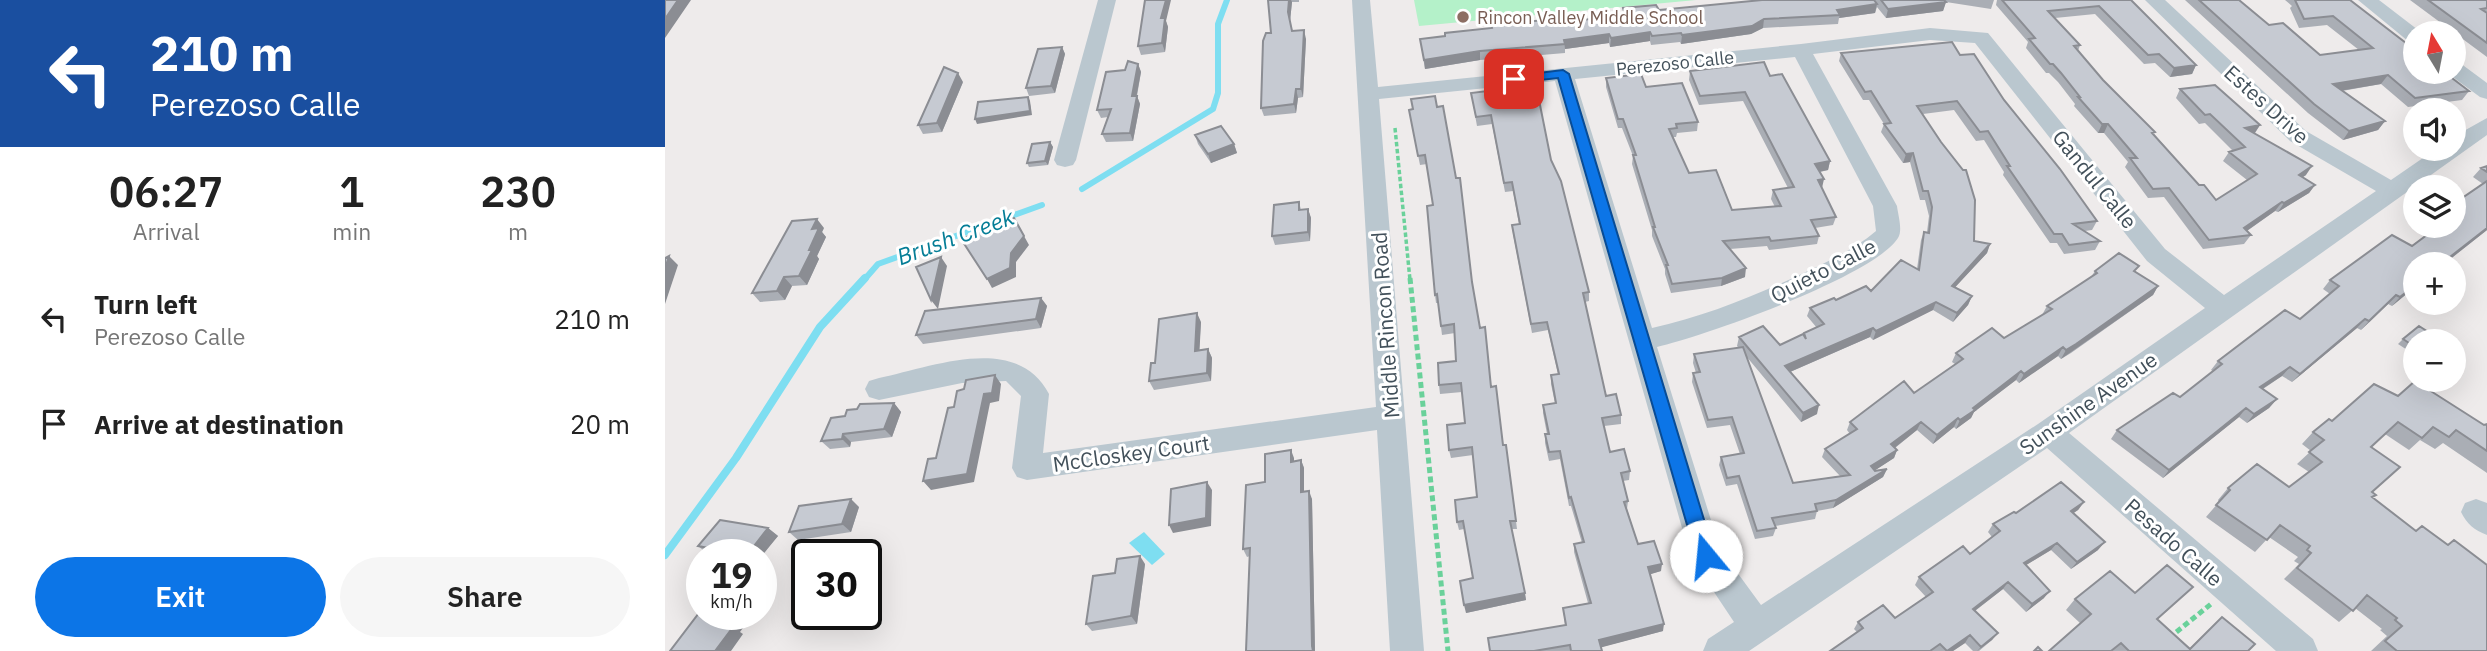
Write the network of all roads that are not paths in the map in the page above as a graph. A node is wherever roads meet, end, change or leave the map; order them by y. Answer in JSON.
{"nodes":[{"id":1,"x":1107,"y":0,"type":"edge"},
{"id":2,"x":1361,"y":0,"type":"edge"},
{"id":3,"x":2154,"y":0,"type":"edge"},
{"id":4,"x":2367,"y":0,"type":"edge"},
{"id":5,"x":2403,"y":28,"type":"edge"},
{"id":6,"x":1981,"y":37,"type":"joint"},
{"id":7,"x":1801,"y":50,"type":"junction"},
{"id":8,"x":1563,"y":74,"type":"junction"},
{"id":9,"x":2466,"y":77,"type":"edge"},
{"id":10,"x":2487,"y":93,"type":"edge"},
{"id":11,"x":1368,"y":94,"type":"junction"},
{"id":12,"x":2487,"y":125,"type":"edge"},
{"id":13,"x":2466,"y":139,"type":"edge"},
{"id":14,"x":1065,"y":160,"type":"dead end"},
{"id":15,"x":2433,"y":161,"type":"edge"},
{"id":16,"x":2392,"y":190,"type":"junction"},
{"id":17,"x":2223,"y":307,"type":"junction"},
{"id":18,"x":1641,"y":341,"type":"junction"},
{"id":19,"x":879,"y":389,"type":"dead end"},
{"id":20,"x":1392,"y":416,"type":"junction"},
{"id":21,"x":2048,"y":432,"type":"junction"},
{"id":22,"x":1756,"y":626,"type":"junction"},
{"id":23,"x":1407,"y":651,"type":"edge"},
{"id":24,"x":1720,"y":651,"type":"edge"},
{"id":25,"x":2301,"y":651,"type":"edge"}],
"edges":[{"from":1,"to":14,"type":"street"},
{"from":2,"to":11,"type":"street","name":"Middle Rincon Road"},
{"from":3,"to":16,"type":"street","name":"Estes Drive"},
{"from":4,"to":5,"type":"street"},
{"from":6,"to":7,"type":"street","name":"Perezoso Calle"},
{"from":6,"to":17,"type":"street","name":"Gandul Calle"},
{"from":7,"to":8,"type":"street","name":"Perezoso Calle"},
{"from":7,"to":18,"type":"street","name":"Quieto Calle"},
{"from":8,"to":11,"type":"street","name":"Perezoso Calle"},
{"from":8,"to":18,"type":"street"},
{"from":9,"to":10,"type":"street"},
{"from":11,"to":20,"type":"street","name":"Middle Rincon Road"},
{"from":12,"to":13,"type":"street","name":"Sunshine Avenue"},
{"from":15,"to":16,"type":"street","name":"Sunshine Avenue"},
{"from":16,"to":17,"type":"street","name":"Sunshine Avenue"},
{"from":17,"to":21,"type":"street","name":"Sunshine Avenue"},
{"from":18,"to":22,"type":"street"},
{"from":19,"to":20,"type":"street","name":"McCloskey Court"},
{"from":20,"to":23,"type":"street","name":"Middle Rincon Road"},
{"from":21,"to":22,"type":"street","name":"Sunshine Avenue"},
{"from":21,"to":25,"type":"street","name":"Pesado Calle"},
{"from":22,"to":24,"type":"street","name":"Sunshine Avenue"}]}
